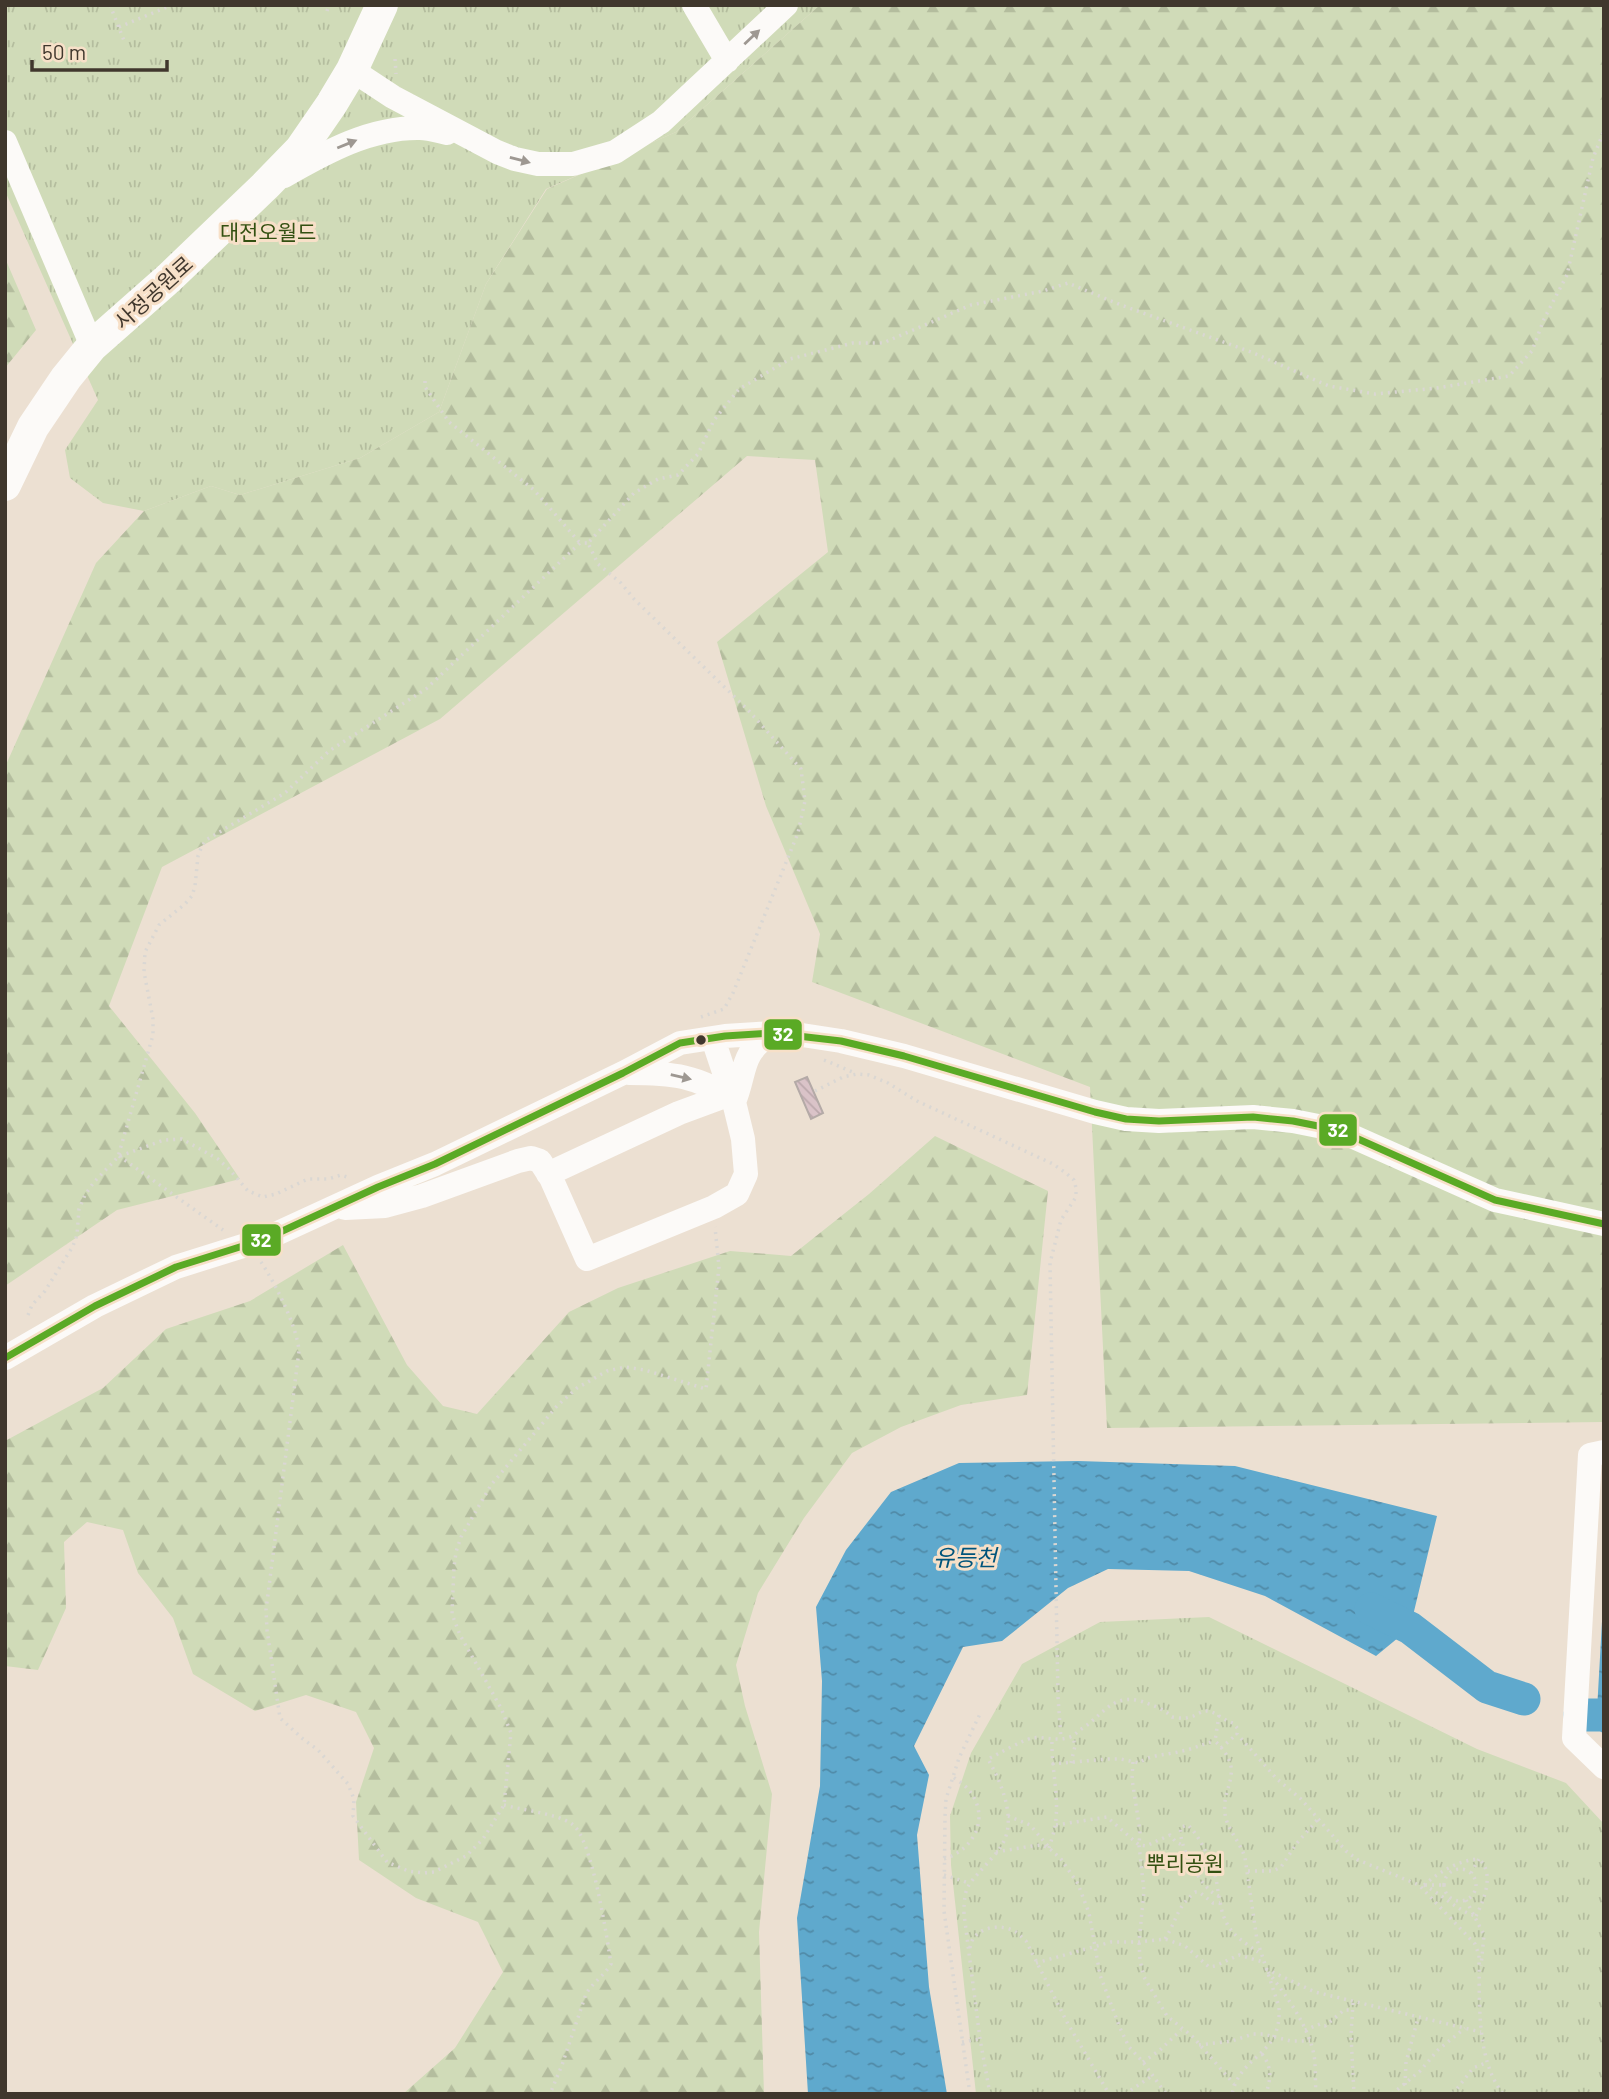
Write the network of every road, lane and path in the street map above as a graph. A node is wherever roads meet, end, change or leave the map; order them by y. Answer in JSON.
{"nodes":[{"id":1,"x":110,"y":5,"type":"edge"},
{"id":2,"x":172,"y":5,"type":"edge"},
{"id":3,"x":329,"y":5,"type":"edge"},
{"id":4,"x":382,"y":5,"type":"edge"},
{"id":5,"x":694,"y":5,"type":"edge"},
{"id":6,"x":786,"y":5,"type":"edge"},
{"id":7,"x":327,"y":11,"type":"dead end"},
{"id":8,"x":119,"y":27,"type":"junction"},
{"id":9,"x":125,"y":43,"type":"dead end"},
{"id":10,"x":727,"y":61,"type":"junction"},
{"id":11,"x":352,"y":70,"type":"junction"},
{"id":12,"x":1604,"y":131,"type":"edge"},
{"id":13,"x":471,"y":139,"type":"junction"},
{"id":14,"x":5,"y":142,"type":"edge"},
{"id":15,"x":265,"y":186,"type":"junction"},
{"id":16,"x":92,"y":346,"type":"junction"},
{"id":17,"x":425,"y":381,"type":"dead end"},
{"id":18,"x":5,"y":485,"type":"edge"},
{"id":19,"x":580,"y":543,"type":"junction"},
{"id":20,"x":587,"y":543,"type":"junction"},
{"id":21,"x":700,"y":1017,"type":"dead end"},
{"id":22,"x":772,"y":1033,"type":"junction"},
{"id":23,"x":713,"y":1039,"type":"junction"},
{"id":24,"x":821,"y":1059,"type":"dead end"},
{"id":25,"x":623,"y":1073,"type":"junction"},
{"id":26,"x":858,"y":1073,"type":"junction"},
{"id":27,"x":815,"y":1091,"type":"dead end"},
{"id":28,"x":730,"y":1099,"type":"junction"},
{"id":29,"x":118,"y":1157,"type":"junction"},
{"id":30,"x":548,"y":1174,"type":"junction"},
{"id":31,"x":379,"y":1187,"type":"junction"},
{"id":32,"x":714,"y":1207,"type":"junction"},
{"id":33,"x":331,"y":1209,"type":"junction"},
{"id":34,"x":1604,"y":1224,"type":"edge"},
{"id":35,"x":244,"y":1245,"type":"junction"},
{"id":36,"x":28,"y":1315,"type":"dead end"},
{"id":37,"x":5,"y":1358,"type":"edge"},
{"id":38,"x":1604,"y":1452,"type":"edge"},
{"id":39,"x":980,"y":1714,"type":"dead end"},
{"id":40,"x":1219,"y":1715,"type":"junction"},
{"id":41,"x":1237,"y":1734,"type":"junction"},
{"id":42,"x":1073,"y":1736,"type":"junction"},
{"id":43,"x":1052,"y":1739,"type":"junction"},
{"id":44,"x":1061,"y":1739,"type":"junction"},
{"id":45,"x":1215,"y":1741,"type":"junction"},
{"id":46,"x":1221,"y":1748,"type":"junction"},
{"id":47,"x":1133,"y":1762,"type":"junction"},
{"id":48,"x":1052,"y":1763,"type":"junction"},
{"id":49,"x":1071,"y":1763,"type":"junction"},
{"id":50,"x":1604,"y":1767,"type":"edge"},
{"id":51,"x":953,"y":1777,"type":"junction"},
{"id":52,"x":504,"y":1805,"type":"junction"},
{"id":53,"x":1007,"y":1816,"type":"junction"},
{"id":54,"x":1318,"y":1819,"type":"junction"},
{"id":55,"x":1056,"y":1825,"type":"junction"},
{"id":56,"x":1139,"y":1845,"type":"junction"},
{"id":57,"x":1184,"y":1846,"type":"junction"},
{"id":58,"x":1049,"y":1848,"type":"junction"},
{"id":59,"x":996,"y":1852,"type":"junction"},
{"id":60,"x":1479,"y":1858,"type":"junction"},
{"id":61,"x":944,"y":1859,"type":"junction"},
{"id":62,"x":1248,"y":1871,"type":"junction"},
{"id":63,"x":1471,"y":1873,"type":"junction"},
{"id":64,"x":944,"y":1875,"type":"junction"},
{"id":65,"x":969,"y":1883,"type":"junction"},
{"id":66,"x":1422,"y":1885,"type":"junction"},
{"id":67,"x":1444,"y":1885,"type":"junction"},
{"id":68,"x":1219,"y":1896,"type":"junction"},
{"id":69,"x":1466,"y":1900,"type":"junction"},
{"id":70,"x":1221,"y":1903,"type":"junction"},
{"id":71,"x":1476,"y":1916,"type":"junction"},
{"id":72,"x":1165,"y":1938,"type":"junction"},
{"id":73,"x":1139,"y":1942,"type":"junction"},
{"id":74,"x":1095,"y":1947,"type":"junction"},
{"id":75,"x":969,"y":1953,"type":"junction"},
{"id":76,"x":1260,"y":1953,"type":"junction"},
{"id":77,"x":1263,"y":1962,"type":"junction"},
{"id":78,"x":1036,"y":1963,"type":"junction"},
{"id":79,"x":1266,"y":1969,"type":"junction"},
{"id":80,"x":1479,"y":1972,"type":"junction"},
{"id":81,"x":1353,"y":2003,"type":"junction"},
{"id":82,"x":1352,"y":2010,"type":"junction"},
{"id":83,"x":1418,"y":2018,"type":"junction"},
{"id":84,"x":1466,"y":2028,"type":"junction"},
{"id":85,"x":1182,"y":2029,"type":"junction"},
{"id":86,"x":1305,"y":2031,"type":"junction"},
{"id":87,"x":1481,"y":2032,"type":"junction"},
{"id":88,"x":1274,"y":2037,"type":"junction"},
{"id":89,"x":980,"y":2039,"type":"junction"},
{"id":90,"x":1310,"y":2041,"type":"junction"},
{"id":91,"x":962,"y":2042,"type":"junction"},
{"id":92,"x":1199,"y":2045,"type":"junction"},
{"id":93,"x":1262,"y":2053,"type":"junction"},
{"id":94,"x":1143,"y":2062,"type":"junction"},
{"id":95,"x":1489,"y":2062,"type":"junction"},
{"id":96,"x":1153,"y":2076,"type":"junction"},
{"id":97,"x":1234,"y":2084,"type":"junction"},
{"id":98,"x":1405,"y":2085,"type":"junction"},
{"id":99,"x":1498,"y":2091,"type":"edge"},
{"id":100,"x":550,"y":2094,"type":"edge"},
{"id":101,"x":970,"y":2094,"type":"edge"},
{"id":102,"x":990,"y":2094,"type":"edge"},
{"id":103,"x":1109,"y":2094,"type":"edge"},
{"id":104,"x":1125,"y":2094,"type":"edge"},
{"id":105,"x":1166,"y":2094,"type":"edge"},
{"id":106,"x":1232,"y":2094,"type":"edge"},
{"id":107,"x":1266,"y":2094,"type":"edge"},
{"id":108,"x":1316,"y":2094,"type":"edge"},
{"id":109,"x":1354,"y":2094,"type":"edge"},
{"id":110,"x":1392,"y":2094,"type":"edge"},
{"id":111,"x":1453,"y":2094,"type":"edge"},
{"id":112,"x":1503,"y":2094,"type":"edge"}],
"edges":[{"from":1,"to":8,"type":"path"},
{"from":2,"to":8,"type":"path"},
{"from":3,"to":7,"type":"path"},
{"from":4,"to":11,"type":"main road","name":"사정공원로"},
{"from":5,"to":10,"type":"street"},
{"from":10,"to":6,"type":"street","one_way":true},
{"from":8,"to":9,"type":"path"},
{"from":13,"to":10,"type":"street","one_way":true},
{"from":11,"to":13,"type":"street"},
{"from":11,"to":15,"type":"main road","name":"사정공원로"},
{"from":12,"to":20,"type":"path"},
{"from":15,"to":13,"type":"street","one_way":true},
{"from":14,"to":16,"type":"street"},
{"from":15,"to":16,"type":"main road","name":"사정공원로"},
{"from":16,"to":18,"type":"main road","name":"사정공원로"},
{"from":17,"to":19,"type":"path"},
{"from":19,"to":20,"type":"path"},
{"from":19,"to":29,"type":"path"},
{"from":20,"to":21,"type":"path"},
{"from":22,"to":23,"type":"street"},
{"from":22,"to":28,"type":"street"},
{"from":22,"to":34,"type":"street"},
{"from":23,"to":25,"type":"street"},
{"from":23,"to":28,"type":"street"},
{"from":24,"to":26,"type":"path"},
{"from":25,"to":28,"type":"street","one_way":true},
{"from":25,"to":31,"type":"street"},
{"from":26,"to":27,"type":"path"},
{"from":26,"to":44,"type":"path"},
{"from":28,"to":30,"type":"street"},
{"from":28,"to":32,"type":"street"},
{"from":29,"to":31,"type":"path"},
{"from":29,"to":35,"type":"path"},
{"from":29,"to":36,"type":"path"},
{"from":30,"to":32,"type":"street"},
{"from":30,"to":33,"type":"street"},
{"from":31,"to":33,"type":"street"},
{"from":32,"to":52,"type":"path"},
{"from":33,"to":35,"type":"street"},
{"from":35,"to":37,"type":"street"},
{"from":35,"to":52,"type":"path"},
{"from":38,"to":50,"type":"street"},
{"from":39,"to":51,"type":"path"},
{"from":40,"to":41,"type":"path"},
{"from":40,"to":42,"type":"path"},
{"from":40,"to":45,"type":"path"},
{"from":41,"to":46,"type":"path"},
{"from":41,"to":54,"type":"path"},
{"from":42,"to":44,"type":"path"},
{"from":42,"to":49,"type":"path"},
{"from":43,"to":44,"type":"path"},
{"from":43,"to":48,"type":"path"},
{"from":43,"to":53,"type":"path"},
{"from":45,"to":46,"type":"path"},
{"from":45,"to":47,"type":"path"},
{"from":46,"to":62,"type":"path"},
{"from":47,"to":49,"type":"path"},
{"from":47,"to":56,"type":"path"},
{"from":48,"to":49,"type":"path"},
{"from":48,"to":55,"type":"path"},
{"from":51,"to":61,"type":"path"},
{"from":51,"to":61,"type":"path"},
{"from":52,"to":100,"type":"path"},
{"from":53,"to":58,"type":"path"},
{"from":53,"to":59,"type":"path"},
{"from":54,"to":62,"type":"path"},
{"from":54,"to":66,"type":"path"},
{"from":55,"to":56,"type":"path"},
{"from":55,"to":58,"type":"path"},
{"from":56,"to":57,"type":"path"},
{"from":56,"to":73,"type":"path"},
{"from":57,"to":68,"type":"path"},
{"from":57,"to":68,"type":"path"},
{"from":58,"to":59,"type":"path"},
{"from":58,"to":74,"type":"path"},
{"from":59,"to":65,"type":"path"},
{"from":60,"to":63,"type":"path"},
{"from":60,"to":66,"type":"path"},
{"from":60,"to":71,"type":"path"},
{"from":61,"to":64,"type":"path"},
{"from":62,"to":76,"type":"path"},
{"from":63,"to":67,"type":"path"},
{"from":63,"to":69,"type":"path"},
{"from":64,"to":65,"type":"path"},
{"from":64,"to":91,"type":"path"},
{"from":65,"to":75,"type":"path"},
{"from":66,"to":67,"type":"path"},
{"from":66,"to":71,"type":"path"},
{"from":66,"to":80,"type":"path"},
{"from":67,"to":69,"type":"path"},
{"from":68,"to":70,"type":"path"},
{"from":69,"to":71,"type":"path"},
{"from":70,"to":72,"type":"path"},
{"from":70,"to":76,"type":"path"},
{"from":71,"to":80,"type":"path"},
{"from":72,"to":73,"type":"path"},
{"from":72,"to":77,"type":"path"},
{"from":73,"to":74,"type":"path"},
{"from":73,"to":85,"type":"path"},
{"from":74,"to":78,"type":"path"},
{"from":74,"to":94,"type":"path"},
{"from":75,"to":78,"type":"path"},
{"from":75,"to":89,"type":"path"},
{"from":76,"to":77,"type":"path"},
{"from":77,"to":79,"type":"path"},
{"from":78,"to":103,"type":"path"},
{"from":79,"to":81,"type":"path"},
{"from":79,"to":86,"type":"path"},
{"from":79,"to":88,"type":"path"},
{"from":80,"to":87,"type":"path"},
{"from":81,"to":82,"type":"path"},
{"from":81,"to":83,"type":"path"},
{"from":82,"to":86,"type":"path"},
{"from":82,"to":109,"type":"path"},
{"from":83,"to":84,"type":"path"},
{"from":83,"to":98,"type":"path"},
{"from":84,"to":87,"type":"path"},
{"from":84,"to":98,"type":"path"},
{"from":85,"to":92,"type":"path"},
{"from":85,"to":94,"type":"path"},
{"from":86,"to":90,"type":"path"},
{"from":87,"to":95,"type":"path"},
{"from":88,"to":90,"type":"path"},
{"from":88,"to":92,"type":"path"},
{"from":88,"to":93,"type":"path"},
{"from":89,"to":91,"type":"path"},
{"from":89,"to":102,"type":"path"},
{"from":90,"to":108,"type":"path"},
{"from":91,"to":101,"type":"path"},
{"from":92,"to":97,"type":"path"},
{"from":93,"to":97,"type":"path"},
{"from":93,"to":107,"type":"path"},
{"from":94,"to":96,"type":"path"},
{"from":95,"to":99,"type":"path"},
{"from":95,"to":111,"type":"path"},
{"from":96,"to":104,"type":"path"},
{"from":96,"to":105,"type":"path"},
{"from":97,"to":106,"type":"path"},
{"from":98,"to":110,"type":"path"},
{"from":99,"to":112,"type":"path"}]}
